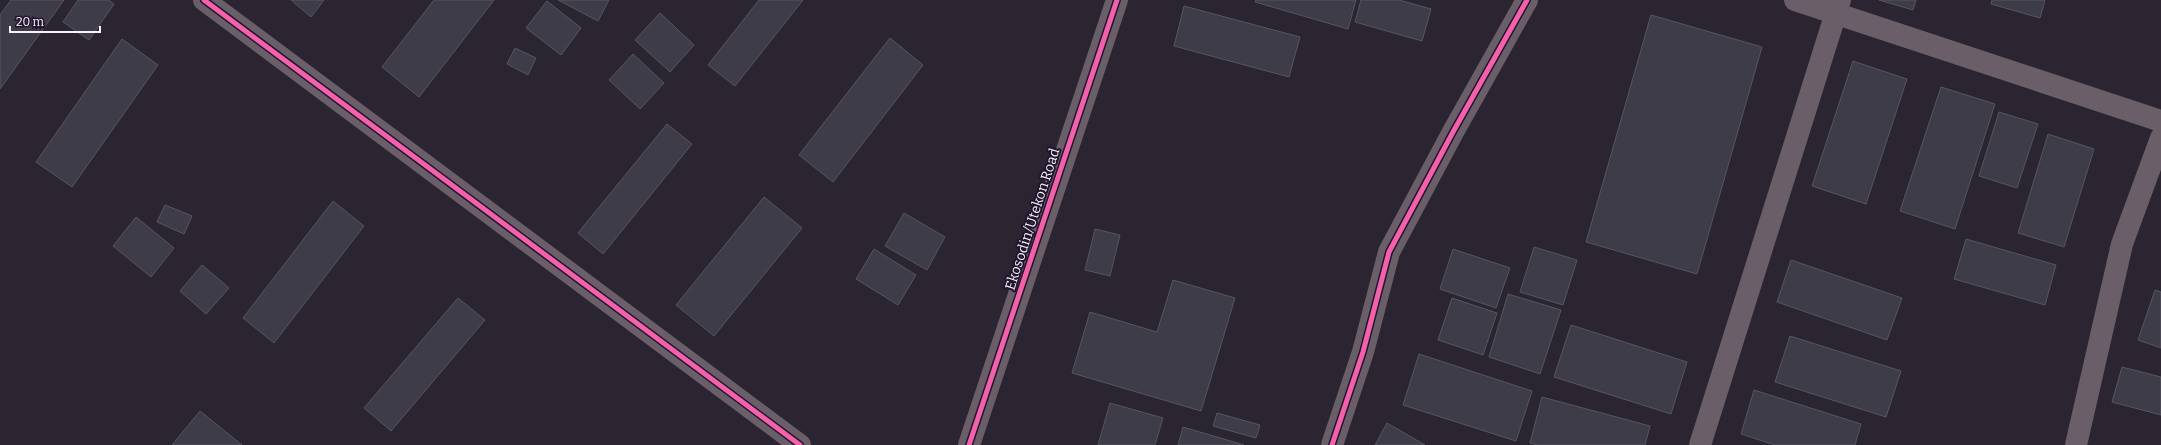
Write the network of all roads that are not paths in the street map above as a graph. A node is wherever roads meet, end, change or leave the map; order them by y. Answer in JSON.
{"nodes":[{"id":1,"x":204,"y":0,"type":"edge"},
{"id":2,"x":1117,"y":0,"type":"edge"},
{"id":3,"x":1527,"y":0,"type":"edge"},
{"id":4,"x":1795,"y":0,"type":"edge"},
{"id":5,"x":1838,"y":6,"type":"edge"},
{"id":6,"x":2161,"y":121,"type":"edge"},
{"id":7,"x":2161,"y":138,"type":"edge"},
{"id":8,"x":800,"y":445,"type":"edge"},
{"id":9,"x":969,"y":445,"type":"edge"},
{"id":10,"x":1332,"y":445,"type":"edge"},
{"id":11,"x":1700,"y":445,"type":"edge"},
{"id":12,"x":2076,"y":445,"type":"edge"}],
"edges":[{"from":1,"to":8,"type":"street"},
{"from":2,"to":9,"type":"street","name":"Ekosodin/Utekon Road"},
{"from":3,"to":10,"type":"street"},
{"from":4,"to":5,"type":"street"},
{"from":5,"to":6,"type":"street"},
{"from":5,"to":11,"type":"street"},
{"from":7,"to":12,"type":"street"}]}
